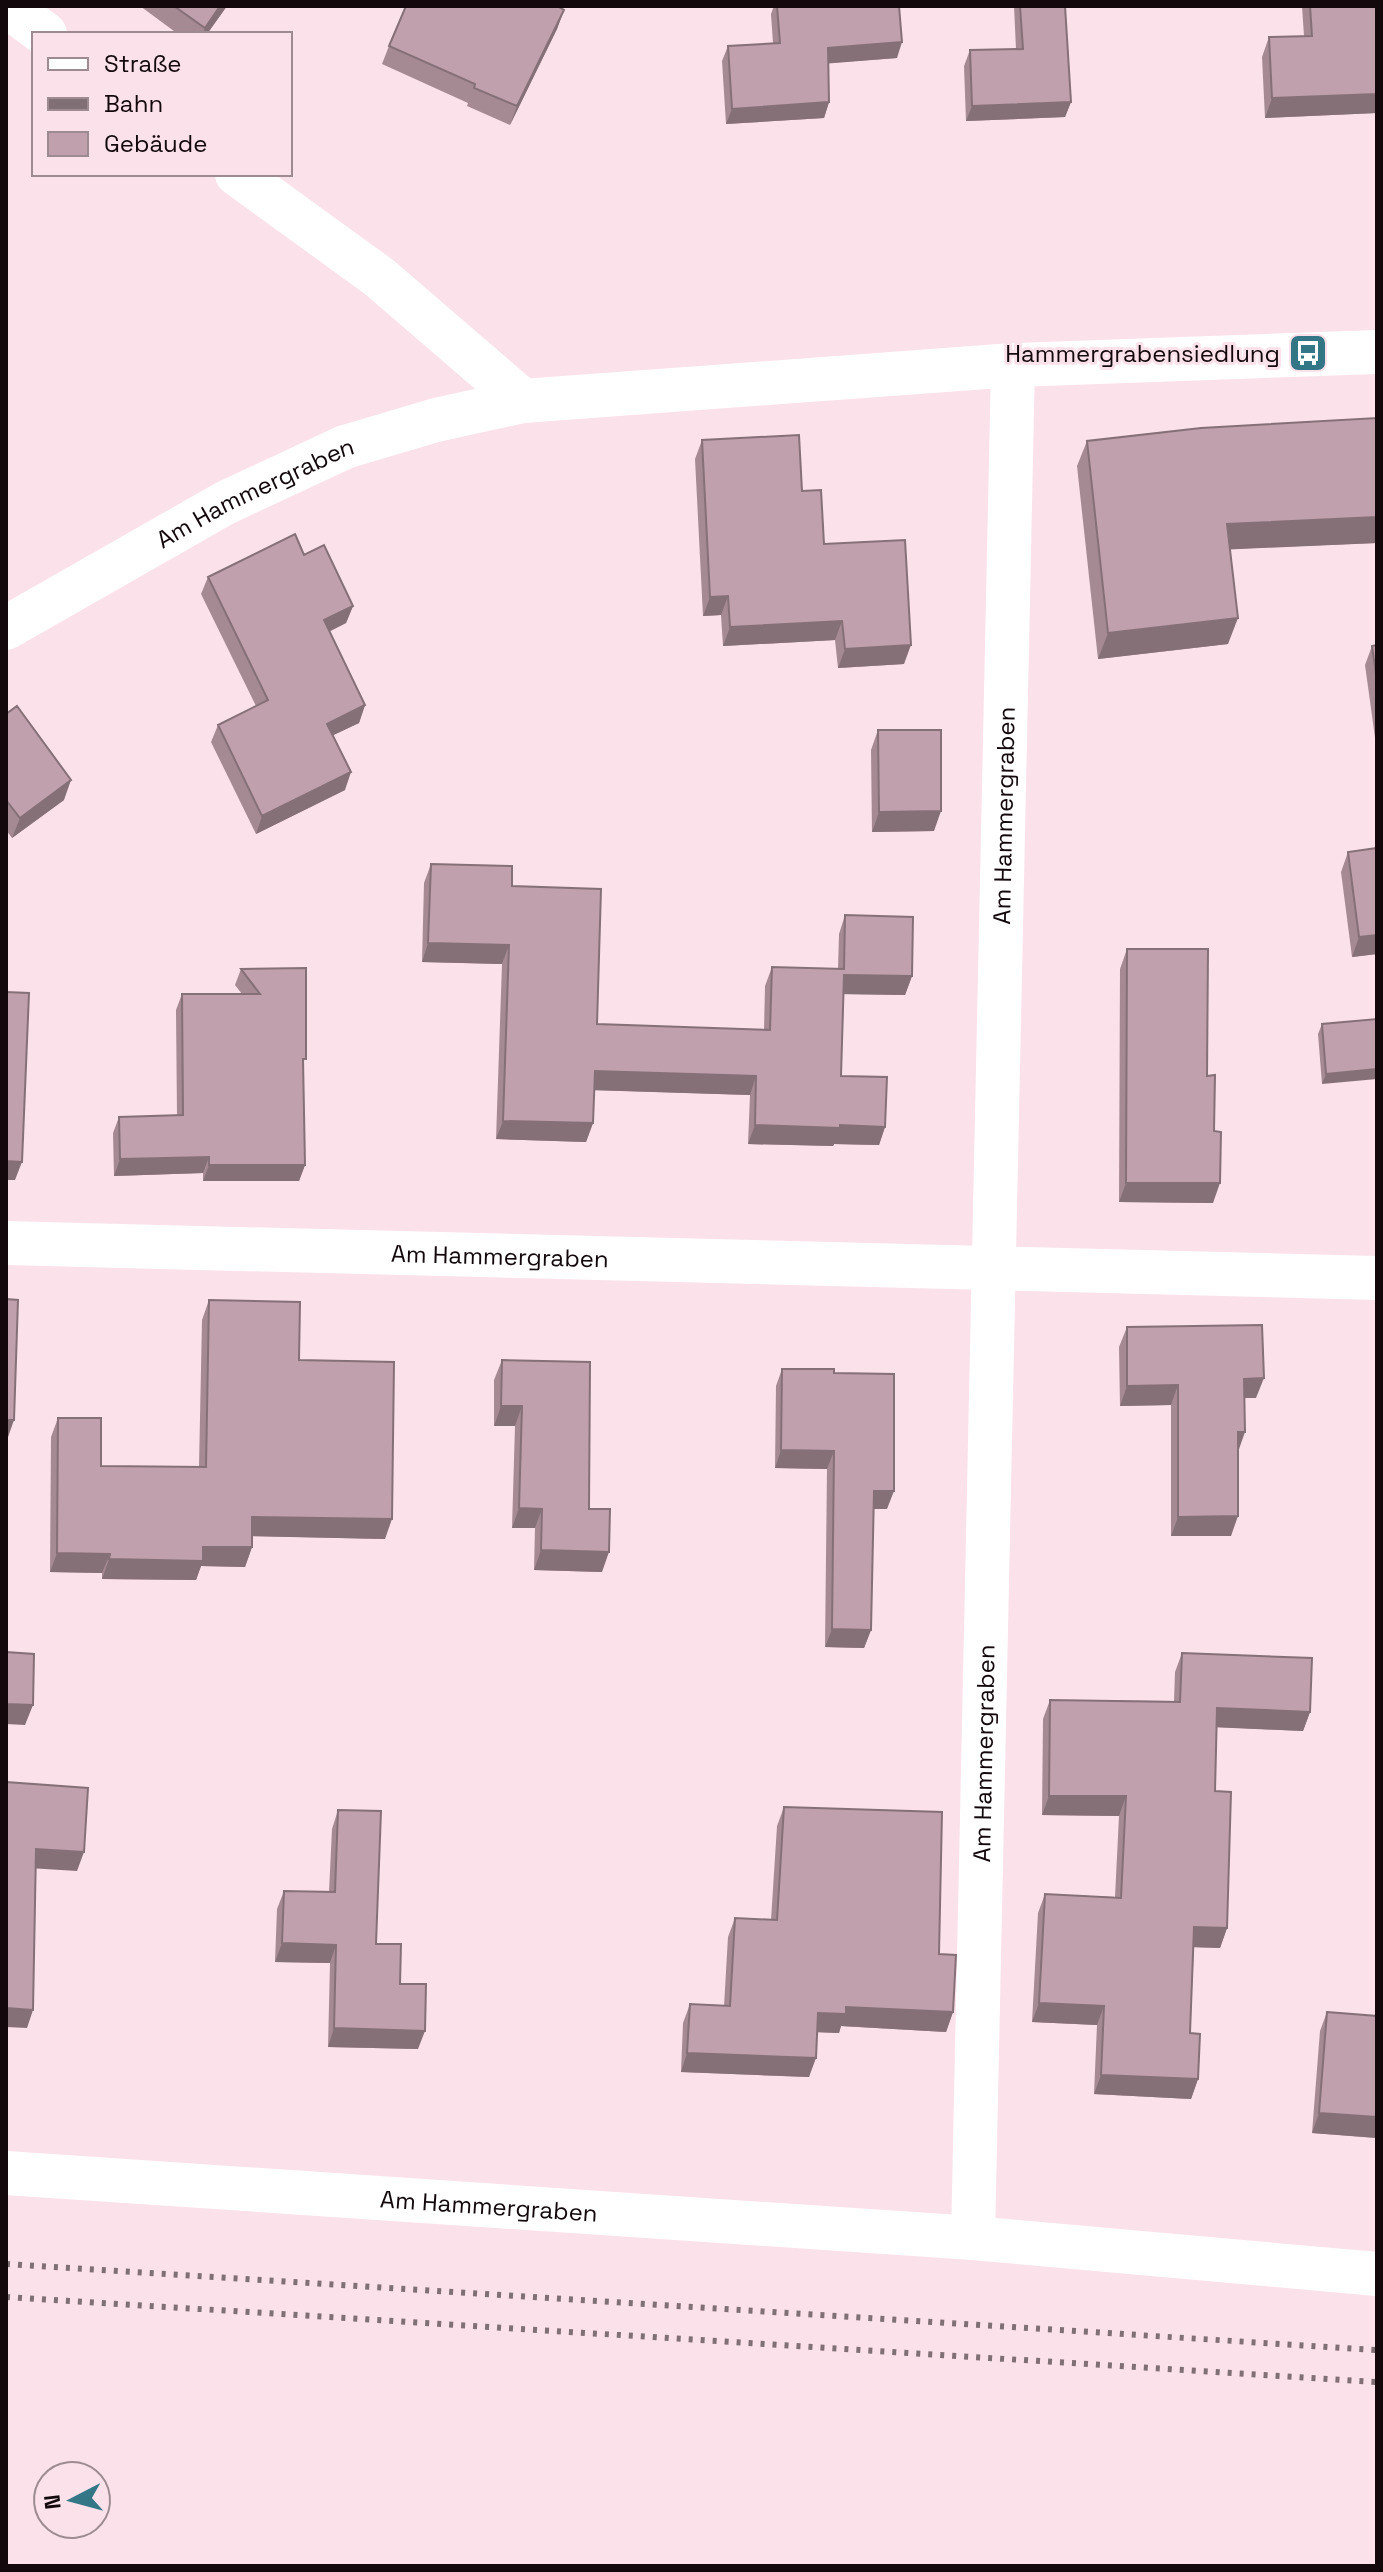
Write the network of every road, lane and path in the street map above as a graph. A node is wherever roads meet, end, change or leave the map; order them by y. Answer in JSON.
{"nodes":[{"id":1,"x":7,"y":6,"type":"edge"},
{"id":2,"x":42,"y":32,"type":"edge"},
{"id":3,"x":240,"y":176,"type":"edge"},
{"id":4,"x":1377,"y":352,"type":"edge"},
{"id":5,"x":1013,"y":365,"type":"junction"},
{"id":6,"x":523,"y":401,"type":"junction"},
{"id":7,"x":6,"y":628,"type":"edge"},
{"id":8,"x":6,"y":1243,"type":"edge"},
{"id":9,"x":995,"y":1268,"type":"junction"},
{"id":10,"x":1377,"y":1278,"type":"edge"},
{"id":11,"x":6,"y":2173,"type":"edge"},
{"id":12,"x":973,"y":2238,"type":"junction"},
{"id":13,"x":1377,"y":2274,"type":"edge"}],
"edges":[{"from":1,"to":2,"type":"street"},
{"from":3,"to":6,"type":"street"},
{"from":4,"to":5,"type":"street","name":"Am Hammergraben"},
{"from":5,"to":6,"type":"street","name":"Am Hammergraben"},
{"from":5,"to":9,"type":"street","name":"Am Hammergraben"},
{"from":6,"to":7,"type":"street","name":"Am Hammergraben"},
{"from":8,"to":9,"type":"street","name":"Am Hammergraben"},
{"from":9,"to":10,"type":"street","name":"Am Hammergraben"},
{"from":9,"to":12,"type":"street","name":"Am Hammergraben"},
{"from":11,"to":12,"type":"street","name":"Am Hammergraben"},
{"from":12,"to":13,"type":"street","name":"Am Hammergraben"}]}
